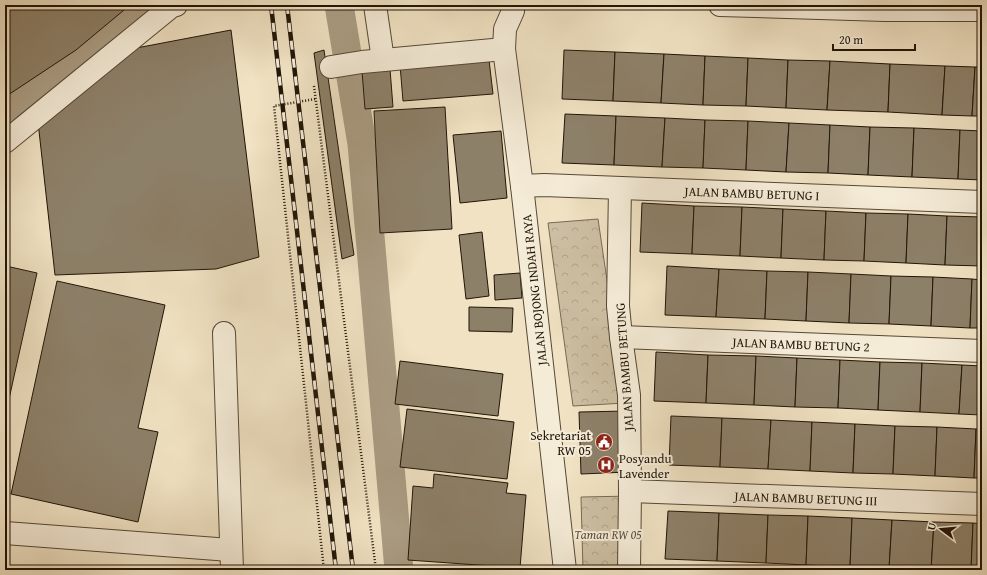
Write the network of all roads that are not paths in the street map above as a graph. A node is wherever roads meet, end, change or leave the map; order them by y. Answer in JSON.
{"nodes":[{"id":1,"x":176,"y":5,"type":"edge"},
{"id":2,"x":375,"y":5,"type":"edge"},
{"id":3,"x":720,"y":5,"type":"edge"},
{"id":4,"x":514,"y":7,"type":"edge"},
{"id":5,"x":885,"y":7,"type":"edge"},
{"id":6,"x":982,"y":10,"type":"edge"},
{"id":7,"x":504,"y":49,"type":"junction"},
{"id":8,"x":373,"y":61,"type":"junction"},
{"id":9,"x":335,"y":66,"type":"dead end"},
{"id":10,"x":5,"y":142,"type":"edge"},
{"id":11,"x":522,"y":186,"type":"junction"},
{"id":12,"x":620,"y":188,"type":"junction"},
{"id":13,"x":982,"y":202,"type":"edge"},
{"id":14,"x":224,"y":333,"type":"dead end"},
{"id":15,"x":621,"y":338,"type":"junction"},
{"id":16,"x":982,"y":351,"type":"edge"},
{"id":17,"x":630,"y":491,"type":"junction"},
{"id":18,"x":982,"y":504,"type":"edge"},
{"id":19,"x":5,"y":533,"type":"edge"},
{"id":20,"x":231,"y":560,"type":"edge"},
{"id":21,"x":565,"y":570,"type":"edge"},
{"id":22,"x":628,"y":570,"type":"edge"}],
"edges":[{"from":1,"to":10,"type":"street"},
{"from":2,"to":8,"type":"street"},
{"from":3,"to":5,"type":"street"},
{"from":4,"to":7,"type":"street","name":"JALAN BOJONG INDAH RAYA"},
{"from":5,"to":6,"type":"street"},
{"from":7,"to":8,"type":"street"},
{"from":7,"to":11,"type":"street","name":"JALAN BOJONG INDAH RAYA"},
{"from":8,"to":9,"type":"street"},
{"from":11,"to":12,"type":"street","name":"JALAN BAMBU BETUNG I"},
{"from":11,"to":21,"type":"street","name":"JALAN BOJONG INDAH RAYA"},
{"from":12,"to":13,"type":"street","name":"JALAN BAMBU BETUNG I"},
{"from":12,"to":15,"type":"street","name":"JALAN BAMBU BETUNG"},
{"from":14,"to":20,"type":"street"},
{"from":15,"to":16,"type":"street","name":"JALAN BAMBU BETUNG 2"},
{"from":15,"to":17,"type":"street","name":"JALAN BAMBU BETUNG"},
{"from":17,"to":18,"type":"street","name":"JALAN BAMBU BETUNG III"},
{"from":17,"to":22,"type":"street","name":"JALAN BAMBU BETUNG"},
{"from":19,"to":20,"type":"street"}]}
